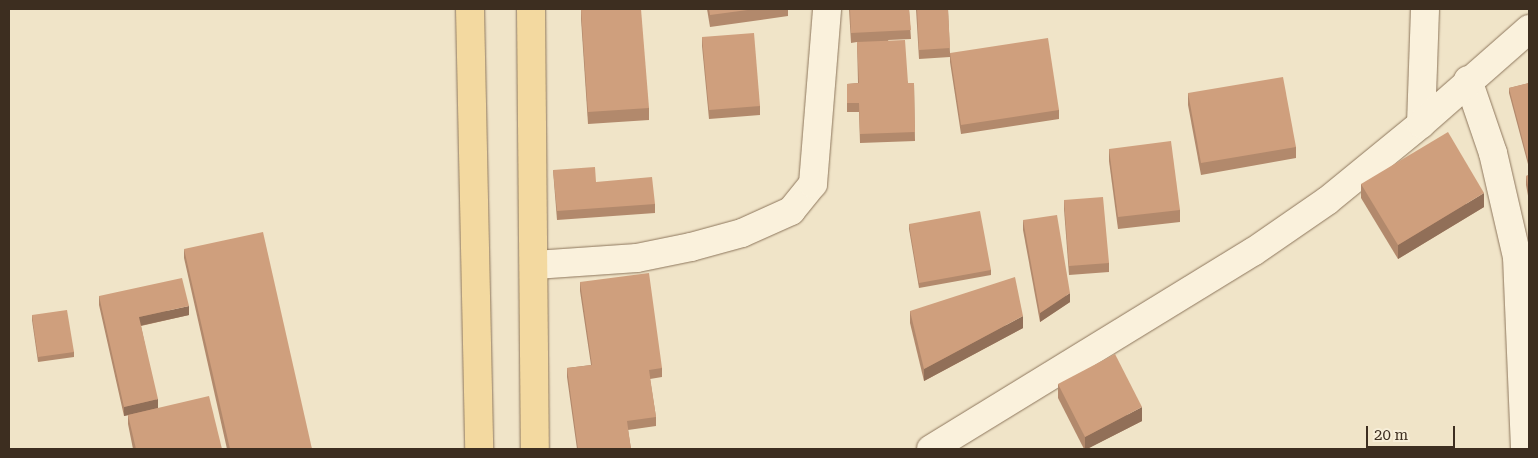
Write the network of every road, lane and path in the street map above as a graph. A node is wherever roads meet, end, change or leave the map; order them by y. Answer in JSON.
{"nodes":[{"id":1,"x":470,"y":9,"type":"edge"},
{"id":2,"x":531,"y":9,"type":"edge"},
{"id":3,"x":827,"y":9,"type":"edge"},
{"id":4,"x":1425,"y":9,"type":"edge"},
{"id":5,"x":1529,"y":29,"type":"edge"},
{"id":6,"x":1468,"y":80,"type":"junction"},
{"id":7,"x":1421,"y":124,"type":"junction"},
{"id":8,"x":535,"y":265,"type":"junction"},
{"id":9,"x":479,"y":449,"type":"edge"},
{"id":10,"x":535,"y":449,"type":"edge"},
{"id":11,"x":931,"y":449,"type":"edge"},
{"id":12,"x":1525,"y":449,"type":"edge"}],
"edges":[{"from":1,"to":9,"type":"main road"},
{"from":2,"to":8,"type":"main road"},
{"from":3,"to":8,"type":"street"},
{"from":4,"to":7,"type":"street"},
{"from":5,"to":6,"type":"street"},
{"from":6,"to":7,"type":"street"},
{"from":6,"to":12,"type":"street"},
{"from":7,"to":11,"type":"street"},
{"from":8,"to":10,"type":"main road"}]}
